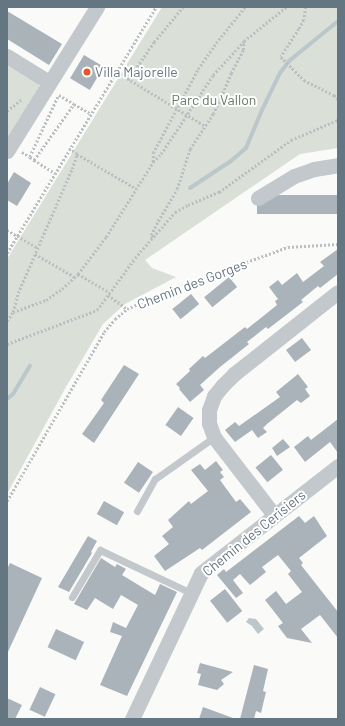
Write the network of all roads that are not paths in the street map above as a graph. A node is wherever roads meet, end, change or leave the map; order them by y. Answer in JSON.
{"nodes":[{"id":1,"x":97,"y":7,"type":"edge"},
{"id":2,"x":7,"y":56,"type":"edge"},
{"id":3,"x":51,"y":86,"type":"junction"},
{"id":4,"x":7,"y":151,"type":"edge"},
{"id":5,"x":338,"y":165,"type":"edge"},
{"id":6,"x":258,"y":198,"type":"dead end"},
{"id":7,"x":338,"y":292,"type":"edge"},
{"id":8,"x":214,"y":438,"type":"junction"},
{"id":9,"x":338,"y":466,"type":"edge"},
{"id":10,"x":137,"y":511,"type":"dead end"},
{"id":11,"x":274,"y":516,"type":"junction"},
{"id":12,"x":191,"y":593,"type":"junction"},
{"id":13,"x":72,"y":597,"type":"dead end"},
{"id":14,"x":132,"y":719,"type":"edge"}],
"edges":[{"from":1,"to":3,"type":"street"},
{"from":2,"to":3,"type":"street"},
{"from":3,"to":4,"type":"street"},
{"from":5,"to":6,"type":"street"},
{"from":7,"to":8,"type":"street"},
{"from":8,"to":10,"type":"lane"},
{"from":8,"to":11,"type":"street"},
{"from":9,"to":11,"type":"street","name":"Chemin des Cerisiers"},
{"from":11,"to":12,"type":"street","name":"Chemin des Cerisiers"},
{"from":12,"to":13,"type":"lane"},
{"from":12,"to":14,"type":"street","name":"Chemin des Cerisiers"}]}
